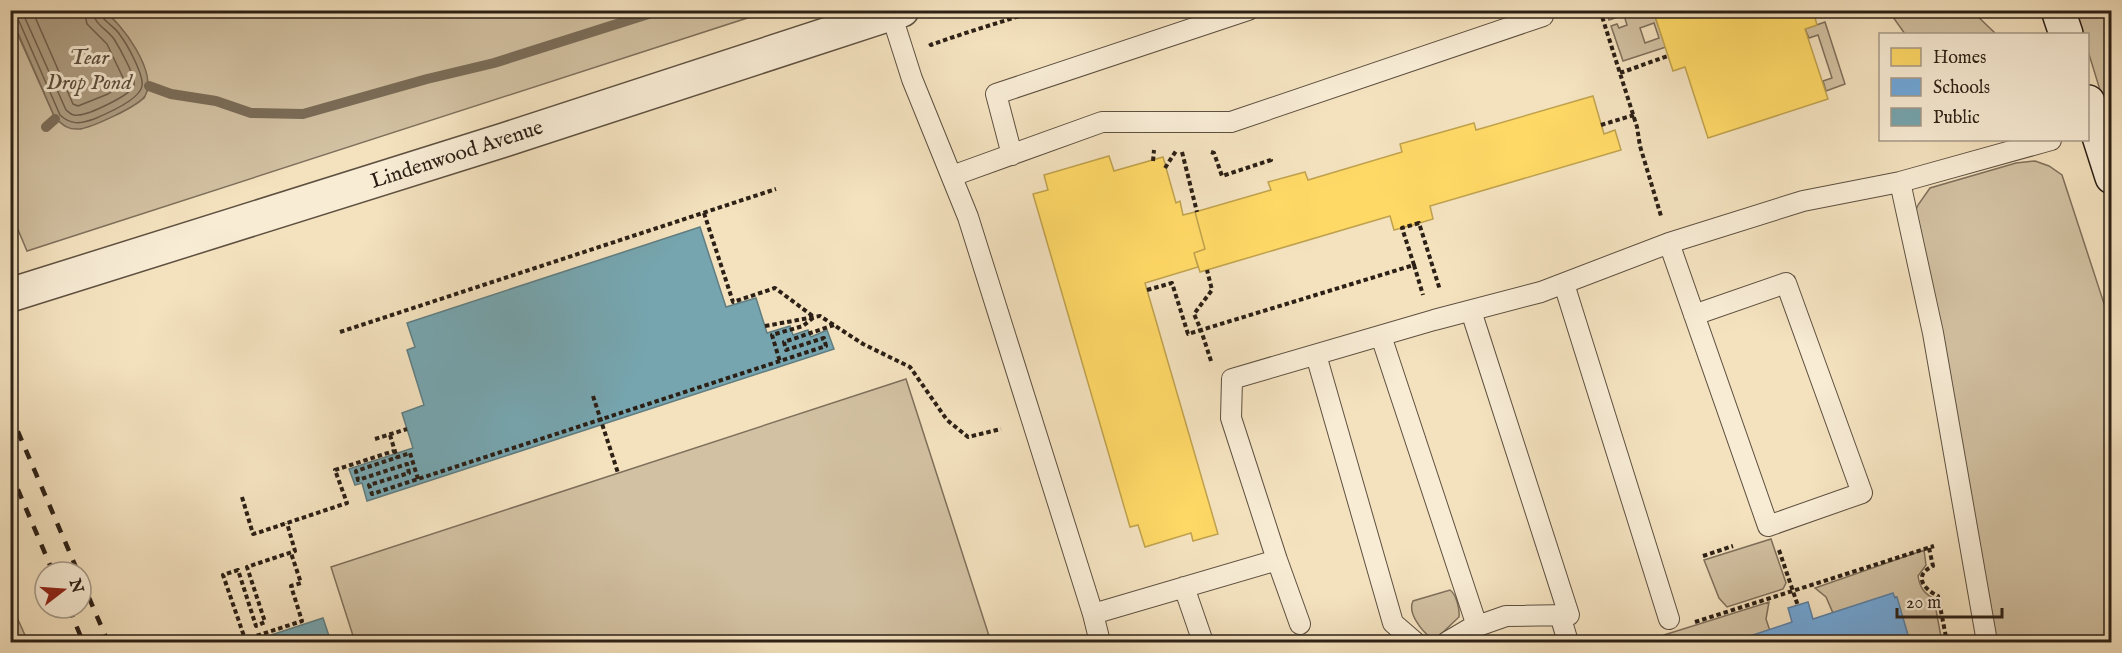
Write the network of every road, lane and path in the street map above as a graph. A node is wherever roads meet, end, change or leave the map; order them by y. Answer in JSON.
{"nodes":[{"id":1,"x":1038,"y":10,"type":"edge"},
{"id":2,"x":1248,"y":10,"type":"edge"},
{"id":3,"x":1541,"y":10,"type":"edge"},
{"id":4,"x":1600,"y":10,"type":"edge"},
{"id":5,"x":2058,"y":10,"type":"edge"},
{"id":6,"x":895,"y":12,"type":"edge"},
{"id":7,"x":2066,"y":33,"type":"edge"},
{"id":8,"x":928,"y":37,"type":"dead end"},
{"id":9,"x":1668,"y":56,"type":"dead end"},
{"id":10,"x":1620,"y":73,"type":"junction"},
{"id":11,"x":1634,"y":115,"type":"junction"},
{"id":12,"x":2090,"y":120,"type":"edge"},
{"id":13,"x":1601,"y":125,"type":"dead end"},
{"id":14,"x":2047,"y":141,"type":"edge"},
{"id":15,"x":1149,"y":145,"type":"dead end"},
{"id":16,"x":1166,"y":149,"type":"dead end"},
{"id":17,"x":1176,"y":151,"type":"junction"},
{"id":18,"x":1182,"y":152,"type":"junction"},
{"id":19,"x":1193,"y":152,"type":"dead end"},
{"id":20,"x":1209,"y":152,"type":"dead end"},
{"id":21,"x":1012,"y":155,"type":"junction"},
{"id":22,"x":1270,"y":157,"type":"dead end"},
{"id":23,"x":1153,"y":161,"type":"dead end"},
{"id":24,"x":1165,"y":168,"type":"dead end"},
{"id":25,"x":952,"y":176,"type":"junction"},
{"id":26,"x":2112,"y":177,"type":"edge"},
{"id":27,"x":1900,"y":182,"type":"junction"},
{"id":28,"x":776,"y":189,"type":"dead end"},
{"id":29,"x":704,"y":212,"type":"junction"},
{"id":30,"x":1197,"y":212,"type":"dead end"},
{"id":31,"x":1669,"y":243,"type":"junction"},
{"id":32,"x":1414,"y":265,"type":"junction"},
{"id":33,"x":1207,"y":270,"type":"dead end"},
{"id":34,"x":1564,"y":284,"type":"junction"},
{"id":35,"x":1148,"y":290,"type":"dead end"},
{"id":36,"x":10,"y":296,"type":"edge"},
{"id":37,"x":1471,"y":311,"type":"junction"},
{"id":38,"x":1694,"y":315,"type":"junction"},
{"id":39,"x":813,"y":317,"type":"junction"},
{"id":40,"x":834,"y":325,"type":"junction"},
{"id":41,"x":765,"y":326,"type":"dead end"},
{"id":42,"x":1201,"y":330,"type":"junction"},
{"id":43,"x":340,"y":332,"type":"dead end"},
{"id":44,"x":1381,"y":336,"type":"junction"},
{"id":45,"x":1316,"y":355,"type":"junction"},
{"id":46,"x":780,"y":362,"type":"junction"},
{"id":47,"x":1214,"y":371,"type":"dead end"},
{"id":48,"x":593,"y":396,"type":"dead end"},
{"id":49,"x":601,"y":420,"type":"junction"},
{"id":50,"x":408,"y":429,"type":"dead end"},
{"id":51,"x":1002,"y":429,"type":"dead end"},
{"id":52,"x":390,"y":435,"type":"junction"},
{"id":53,"x":375,"y":439,"type":"dead end"},
{"id":54,"x":394,"y":451,"type":"junction"},
{"id":55,"x":397,"y":458,"type":"junction"},
{"id":56,"x":618,"y":473,"type":"dead end"},
{"id":57,"x":418,"y":479,"type":"junction"},
{"id":58,"x":242,"y":497,"type":"dead end"},
{"id":59,"x":287,"y":523,"type":"junction"},
{"id":60,"x":1733,"y":546,"type":"dead end"},
{"id":61,"x":1934,"y":546,"type":"dead end"},
{"id":62,"x":1929,"y":548,"type":"junction"},
{"id":63,"x":1779,"y":549,"type":"dead end"},
{"id":64,"x":291,"y":553,"type":"junction"},
{"id":65,"x":1703,"y":556,"type":"dead end"},
{"id":66,"x":1277,"y":560,"type":"junction"},
{"id":67,"x":1184,"y":587,"type":"junction"},
{"id":68,"x":1793,"y":592,"type":"junction"},
{"id":69,"x":1798,"y":606,"type":"dead end"},
{"id":70,"x":1093,"y":614,"type":"junction"},
{"id":71,"x":1560,"y":615,"type":"junction"},
{"id":72,"x":1678,"y":622,"type":"joint"},
{"id":73,"x":1300,"y":624,"type":"dead end"},
{"id":74,"x":1477,"y":626,"type":"junction"},
{"id":75,"x":246,"y":642,"type":"edge"},
{"id":76,"x":259,"y":642,"type":"edge"},
{"id":77,"x":1100,"y":642,"type":"edge"},
{"id":78,"x":1203,"y":642,"type":"edge"},
{"id":79,"x":1415,"y":642,"type":"edge"},
{"id":80,"x":1447,"y":642,"type":"edge"},
{"id":81,"x":1568,"y":642,"type":"edge"},
{"id":82,"x":1947,"y":642,"type":"edge"},
{"id":83,"x":1987,"y":642,"type":"edge"}],
"edges":[{"from":1,"to":8,"type":"path"},
{"from":2,"to":21,"type":"lane"},
{"from":3,"to":21,"type":"lane"},
{"from":4,"to":10,"type":"path"},
{"from":5,"to":7,"type":"street"},
{"from":6,"to":25,"type":"lane"},
{"from":6,"to":36,"type":"street","name":"Lindenwood Avenue"},
{"from":9,"to":10,"type":"path"},
{"from":10,"to":11,"type":"path"},
{"from":11,"to":13,"type":"path"},
{"from":11,"to":31,"type":"path"},
{"from":12,"to":26,"type":"street"},
{"from":14,"to":27,"type":"lane"},
{"from":15,"to":23,"type":"path"},
{"from":16,"to":17,"type":"path"},
{"from":17,"to":18,"type":"path"},
{"from":17,"to":24,"type":"path"},
{"from":18,"to":19,"type":"path"},
{"from":18,"to":30,"type":"path"},
{"from":20,"to":22,"type":"path"},
{"from":21,"to":25,"type":"lane"},
{"from":25,"to":70,"type":"lane"},
{"from":27,"to":31,"type":"lane"},
{"from":27,"to":83,"type":"lane"},
{"from":28,"to":29,"type":"path"},
{"from":29,"to":39,"type":"path"},
{"from":29,"to":43,"type":"path"},
{"from":31,"to":34,"type":"lane"},
{"from":31,"to":38,"type":"lane"},
{"from":32,"to":32,"type":"path"},
{"from":32,"to":42,"type":"path"},
{"from":33,"to":42,"type":"path"},
{"from":34,"to":37,"type":"lane"},
{"from":34,"to":72,"type":"lane"},
{"from":35,"to":42,"type":"path"},
{"from":37,"to":44,"type":"lane"},
{"from":37,"to":71,"type":"lane"},
{"from":38,"to":38,"type":"lane"},
{"from":39,"to":40,"type":"path"},
{"from":39,"to":41,"type":"path"},
{"from":39,"to":46,"type":"path"},
{"from":40,"to":46,"type":"path"},
{"from":40,"to":51,"type":"path"},
{"from":42,"to":47,"type":"path"},
{"from":44,"to":45,"type":"lane"},
{"from":44,"to":74,"type":"lane"},
{"from":45,"to":66,"type":"lane"},
{"from":45,"to":79,"type":"lane"},
{"from":46,"to":49,"type":"path"},
{"from":48,"to":49,"type":"path"},
{"from":49,"to":56,"type":"path"},
{"from":49,"to":57,"type":"path"},
{"from":50,"to":52,"type":"path"},
{"from":52,"to":53,"type":"path"},
{"from":52,"to":54,"type":"path"},
{"from":54,"to":55,"type":"path"},
{"from":54,"to":59,"type":"path"},
{"from":55,"to":57,"type":"path"},
{"from":55,"to":57,"type":"path"},
{"from":58,"to":59,"type":"path"},
{"from":59,"to":64,"type":"path"},
{"from":60,"to":65,"type":"path"},
{"from":61,"to":62,"type":"path"},
{"from":62,"to":68,"type":"path"},
{"from":62,"to":82,"type":"path"},
{"from":63,"to":68,"type":"path"},
{"from":64,"to":75,"type":"path"},
{"from":64,"to":76,"type":"path"},
{"from":66,"to":67,"type":"lane"},
{"from":66,"to":73,"type":"lane"},
{"from":67,"to":70,"type":"lane"},
{"from":67,"to":78,"type":"lane"},
{"from":68,"to":69,"type":"path"},
{"from":68,"to":72,"type":"path"},
{"from":70,"to":77,"type":"lane"},
{"from":71,"to":74,"type":"lane"},
{"from":71,"to":81,"type":"lane"},
{"from":74,"to":80,"type":"lane"}]}
